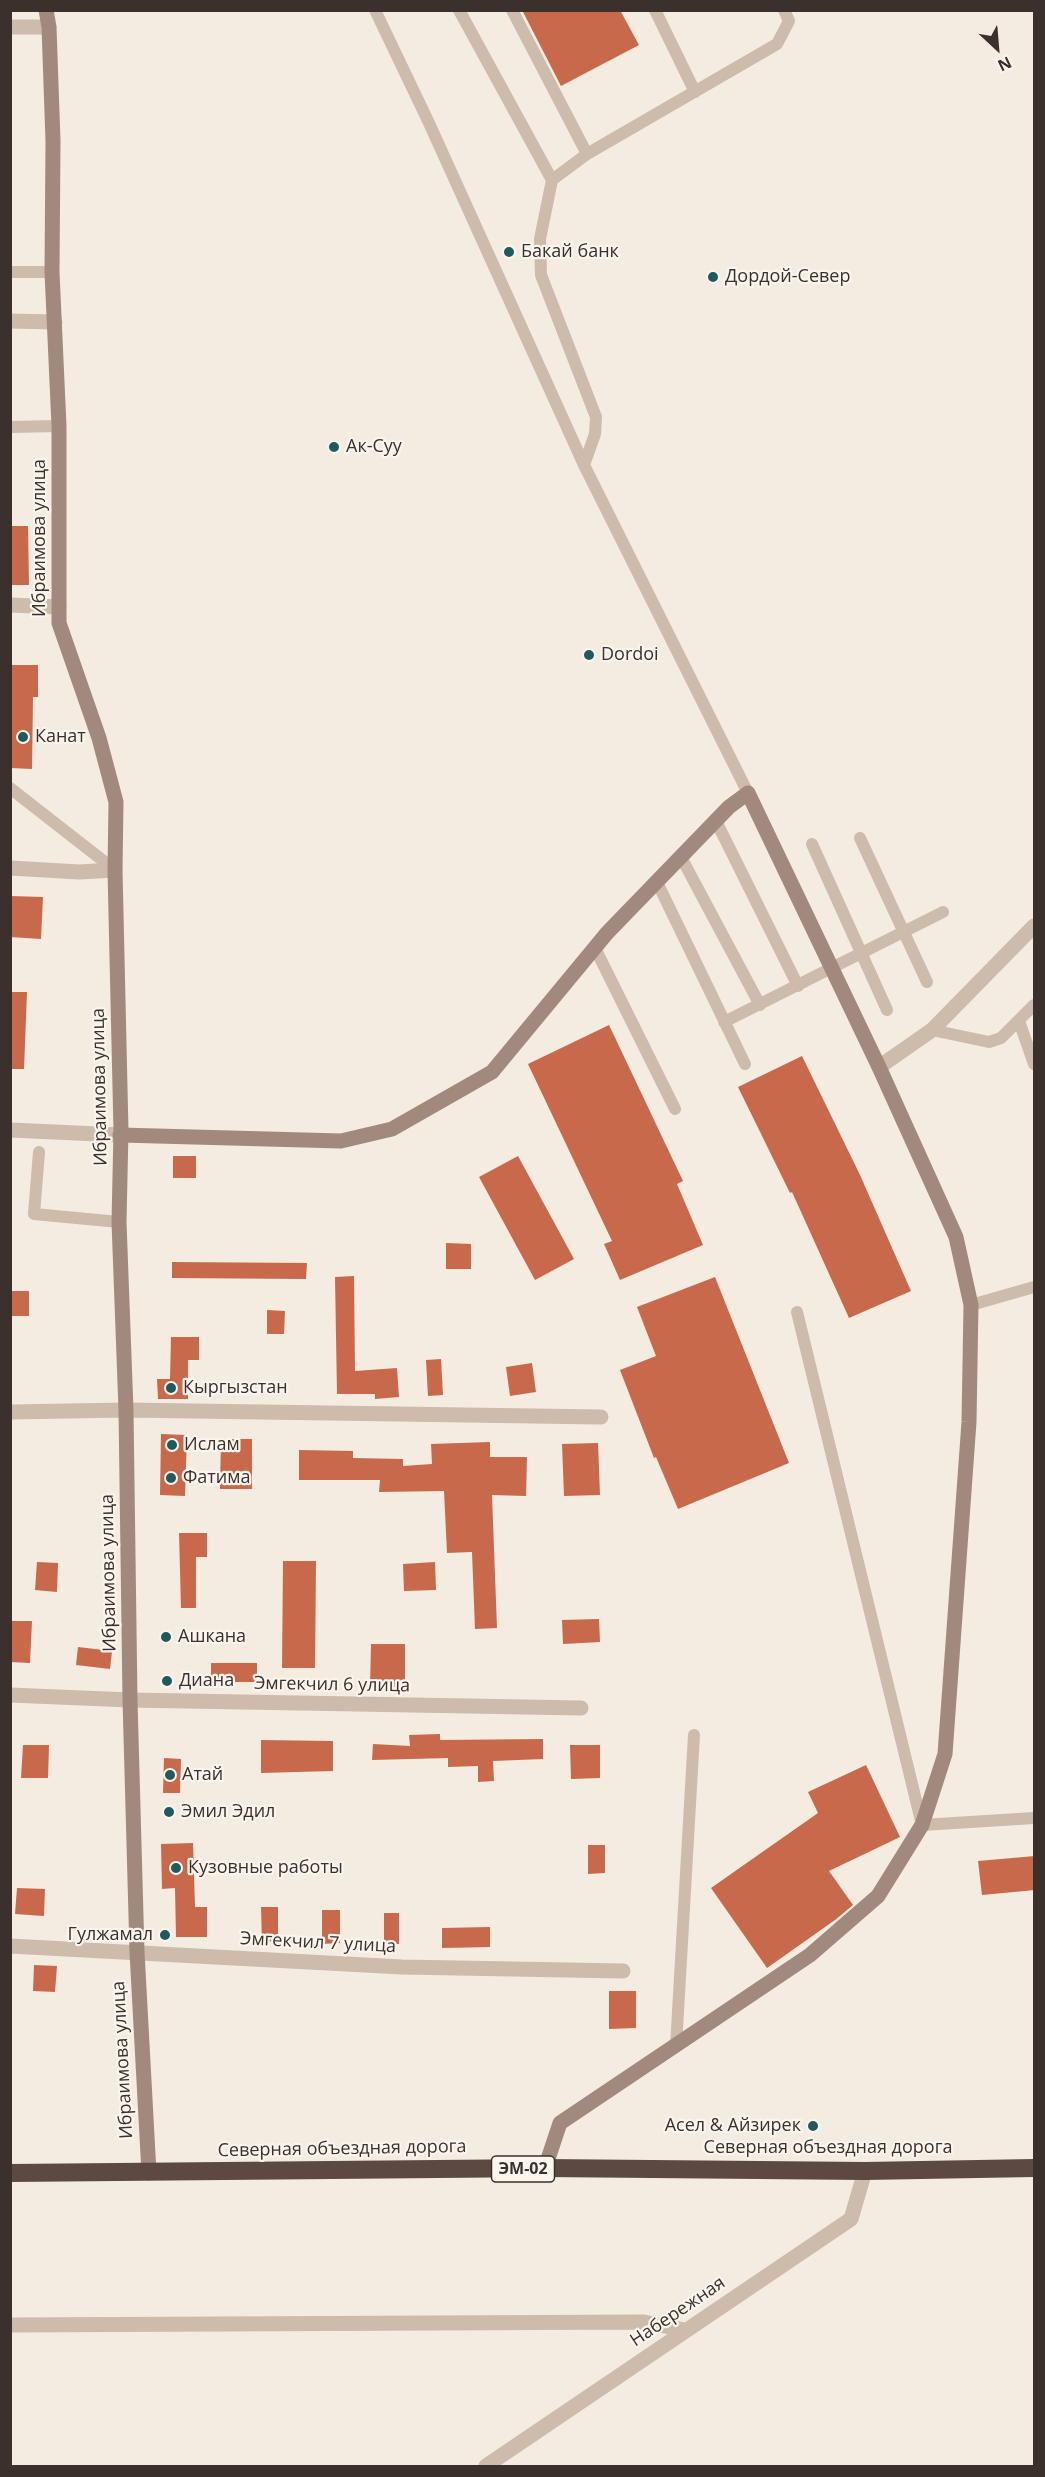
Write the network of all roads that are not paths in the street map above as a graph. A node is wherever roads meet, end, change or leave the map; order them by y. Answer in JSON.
{"nodes":[{"id":1,"x":46,"y":10,"type":"edge"},
{"id":2,"x":375,"y":10,"type":"edge"},
{"id":3,"x":459,"y":10,"type":"edge"},
{"id":4,"x":512,"y":10,"type":"edge"},
{"id":5,"x":655,"y":10,"type":"edge"},
{"id":6,"x":784,"y":10,"type":"edge"},
{"id":7,"x":10,"y":27,"type":"edge"},
{"id":8,"x":49,"y":27,"type":"junction"},
{"id":9,"x":695,"y":92,"type":"junction"},
{"id":10,"x":587,"y":154,"type":"junction"},
{"id":11,"x":552,"y":180,"type":"junction"},
{"id":12,"x":10,"y":272,"type":"edge"},
{"id":13,"x":52,"y":273,"type":"junction"},
{"id":14,"x":10,"y":321,"type":"edge"},
{"id":15,"x":55,"y":322,"type":"junction"},
{"id":16,"x":59,"y":426,"type":"junction"},
{"id":17,"x":10,"y":427,"type":"edge"},
{"id":18,"x":584,"y":465,"type":"junction"},
{"id":19,"x":10,"y":605,"type":"edge"},
{"id":20,"x":59,"y":607,"type":"junction"},
{"id":21,"x":10,"y":788,"type":"edge"},
{"id":22,"x":748,"y":793,"type":"junction"},
{"id":23,"x":716,"y":821,"type":"junction"},
{"id":24,"x":860,"y":838,"type":"dead end"},
{"id":25,"x":812,"y":844,"type":"dead end"},
{"id":26,"x":681,"y":857,"type":"junction"},
{"id":27,"x":10,"y":868,"type":"edge"},
{"id":28,"x":115,"y":870,"type":"junction"},
{"id":29,"x":657,"y":882,"type":"junction"},
{"id":30,"x":942,"y":912,"type":"dead end"},
{"id":31,"x":1035,"y":926,"type":"edge"},
{"id":32,"x":903,"y":932,"type":"junction"},
{"id":33,"x":595,"y":948,"type":"junction"},
{"id":34,"x":861,"y":954,"type":"junction"},
{"id":35,"x":832,"y":969,"type":"junction"},
{"id":36,"x":927,"y":982,"type":"dead end"},
{"id":37,"x":798,"y":986,"type":"junction"},
{"id":38,"x":760,"y":1005,"type":"junction"},
{"id":39,"x":1035,"y":1005,"type":"edge"},
{"id":40,"x":887,"y":1010,"type":"dead end"},
{"id":41,"x":1018,"y":1021,"type":"junction"},
{"id":42,"x":724,"y":1022,"type":"junction"},
{"id":43,"x":932,"y":1030,"type":"junction"},
{"id":44,"x":745,"y":1064,"type":"dead end"},
{"id":45,"x":1035,"y":1064,"type":"edge"},
{"id":46,"x":879,"y":1067,"type":"junction"},
{"id":47,"x":675,"y":1109,"type":"dead end"},
{"id":48,"x":10,"y":1130,"type":"edge"},
{"id":49,"x":120,"y":1135,"type":"junction"},
{"id":50,"x":39,"y":1152,"type":"dead end"},
{"id":51,"x":119,"y":1222,"type":"junction"},
{"id":52,"x":1035,"y":1287,"type":"edge"},
{"id":53,"x":971,"y":1305,"type":"junction"},
{"id":54,"x":797,"y":1312,"type":"dead end"},
{"id":55,"x":126,"y":1410,"type":"junction"},
{"id":56,"x":10,"y":1412,"type":"edge"},
{"id":57,"x":601,"y":1417,"type":"dead end"},
{"id":58,"x":10,"y":1695,"type":"edge"},
{"id":59,"x":130,"y":1701,"type":"junction"},
{"id":60,"x":581,"y":1708,"type":"dead end"},
{"id":61,"x":694,"y":1735,"type":"dead end"},
{"id":62,"x":1035,"y":1818,"type":"edge"},
{"id":63,"x":922,"y":1825,"type":"junction"},
{"id":64,"x":10,"y":1946,"type":"edge"},
{"id":65,"x":136,"y":1952,"type":"junction"},
{"id":66,"x":623,"y":1971,"type":"dead end"},
{"id":67,"x":676,"y":2046,"type":"junction"},
{"id":68,"x":545,"y":2168,"type":"junction"},
{"id":69,"x":1035,"y":2169,"type":"edge"},
{"id":70,"x":865,"y":2171,"type":"junction"},
{"id":71,"x":149,"y":2172,"type":"junction"},
{"id":72,"x":10,"y":2173,"type":"edge"},
{"id":73,"x":10,"y":2325,"type":"edge"},
{"id":74,"x":685,"y":2330,"type":"junction"},
{"id":75,"x":486,"y":2466,"type":"edge"}],
"edges":[{"from":1,"to":8,"type":"street","name":"Ибраимова улица"},
{"from":2,"to":18,"type":"lane"},
{"from":3,"to":11,"type":"lane"},
{"from":4,"to":10,"type":"lane"},
{"from":5,"to":9,"type":"lane"},
{"from":6,"to":9,"type":"lane"},
{"from":7,"to":8,"type":"street"},
{"from":8,"to":13,"type":"street","name":"Ибраимова улица"},
{"from":9,"to":10,"type":"lane"},
{"from":10,"to":11,"type":"lane"},
{"from":11,"to":18,"type":"lane"},
{"from":12,"to":13,"type":"lane"},
{"from":13,"to":15,"type":"street","name":"Ибраимова улица"},
{"from":14,"to":15,"type":"street"},
{"from":15,"to":16,"type":"street","name":"Ибраимова улица"},
{"from":16,"to":17,"type":"lane"},
{"from":16,"to":20,"type":"street","name":"Ибраимова улица"},
{"from":18,"to":22,"type":"lane"},
{"from":19,"to":20,"type":"street"},
{"from":20,"to":28,"type":"street","name":"Ибраимова улица"},
{"from":21,"to":28,"type":"lane"},
{"from":22,"to":23,"type":"street"},
{"from":22,"to":35,"type":"street"},
{"from":23,"to":26,"type":"street"},
{"from":23,"to":37,"type":"lane"},
{"from":24,"to":32,"type":"lane"},
{"from":25,"to":34,"type":"lane"},
{"from":26,"to":29,"type":"street"},
{"from":26,"to":38,"type":"lane"},
{"from":27,"to":28,"type":"street"},
{"from":28,"to":49,"type":"street","name":"Ибраимова улица"},
{"from":29,"to":33,"type":"street"},
{"from":29,"to":42,"type":"lane"},
{"from":30,"to":32,"type":"lane"},
{"from":31,"to":43,"type":"street"},
{"from":32,"to":34,"type":"lane"},
{"from":32,"to":36,"type":"lane"},
{"from":33,"to":47,"type":"lane"},
{"from":33,"to":49,"type":"street"},
{"from":34,"to":35,"type":"lane"},
{"from":34,"to":40,"type":"lane"},
{"from":35,"to":37,"type":"lane"},
{"from":35,"to":46,"type":"street"},
{"from":37,"to":38,"type":"lane"},
{"from":38,"to":42,"type":"lane"},
{"from":39,"to":41,"type":"lane"},
{"from":41,"to":43,"type":"lane"},
{"from":41,"to":45,"type":"lane"},
{"from":42,"to":44,"type":"lane"},
{"from":43,"to":46,"type":"street"},
{"from":46,"to":53,"type":"street"},
{"from":48,"to":49,"type":"street"},
{"from":49,"to":51,"type":"street","name":"Ибраимова улица"},
{"from":50,"to":51,"type":"lane"},
{"from":51,"to":55,"type":"street","name":"Ибраимова улица"},
{"from":52,"to":53,"type":"lane"},
{"from":53,"to":63,"type":"street"},
{"from":54,"to":63,"type":"lane"},
{"from":55,"to":56,"type":"street"},
{"from":55,"to":57,"type":"street"},
{"from":55,"to":59,"type":"street","name":"Ибраимова улица"},
{"from":58,"to":59,"type":"street","name":"Эмгекчил 6 улица"},
{"from":59,"to":60,"type":"street","name":"Эмгекчил 6 улица"},
{"from":59,"to":65,"type":"street","name":"Ибраимова улица"},
{"from":61,"to":67,"type":"lane"},
{"from":62,"to":63,"type":"lane"},
{"from":63,"to":67,"type":"street"},
{"from":64,"to":65,"type":"street","name":"Эмгекчил 7 улица"},
{"from":65,"to":66,"type":"street","name":"Эмгекчил 7 улица"},
{"from":65,"to":71,"type":"street","name":"Ибраимова улица"},
{"from":67,"to":68,"type":"street"},
{"from":68,"to":70,"type":"highway","name":"Северная объездная дорога","number":"ЭМ-02"},
{"from":68,"to":71,"type":"highway","name":"Северная объездная дорога","number":"ЭМ-02"},
{"from":69,"to":70,"type":"highway","name":"Северная объездная дорога","number":"ЭМ-02"},
{"from":70,"to":74,"type":"street","name":"Набережная"},
{"from":71,"to":72,"type":"highway","name":"Северная объездная дорога","number":"ЭМ-02"},
{"from":73,"to":74,"type":"street"},
{"from":74,"to":75,"type":"street","name":"Набережная"}]}
